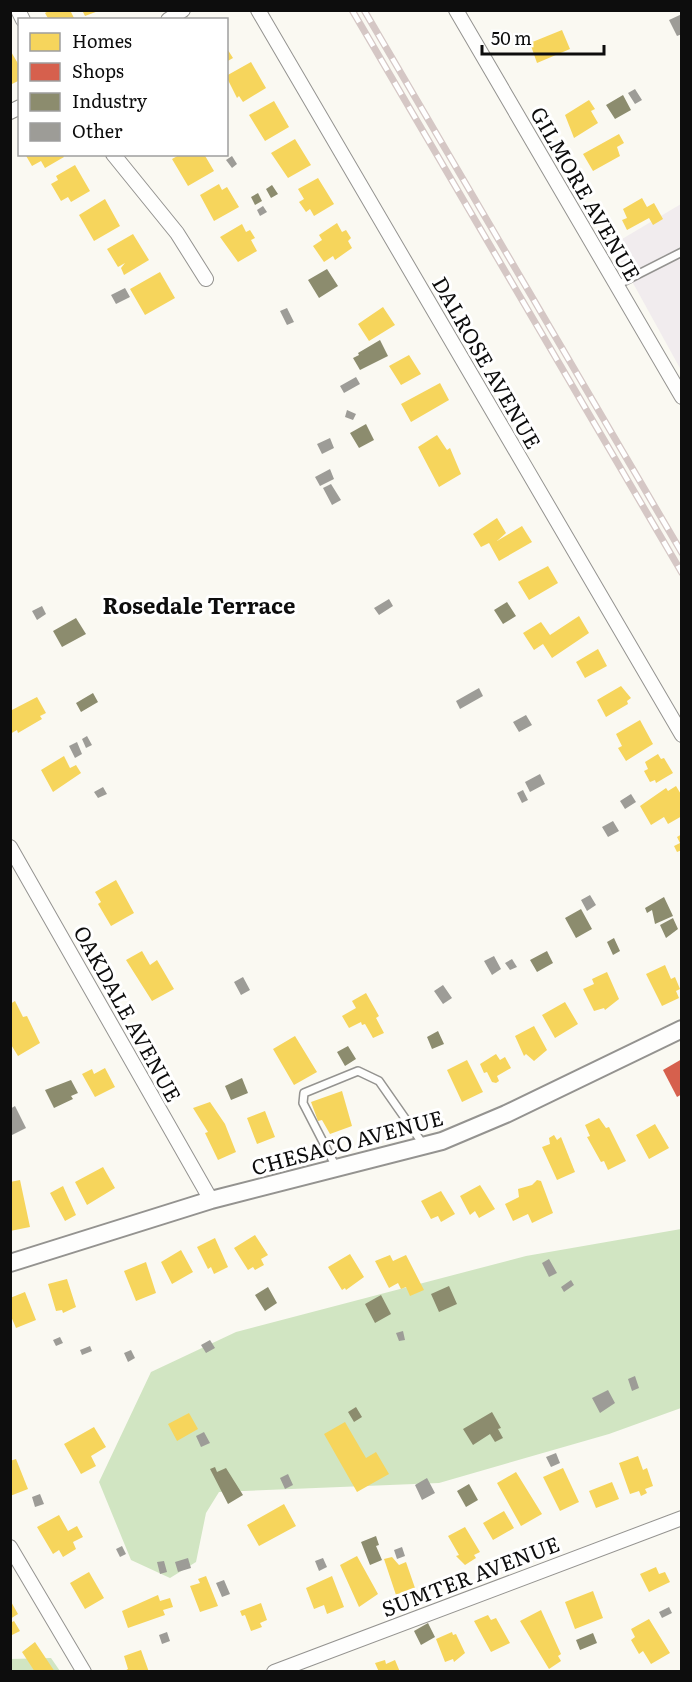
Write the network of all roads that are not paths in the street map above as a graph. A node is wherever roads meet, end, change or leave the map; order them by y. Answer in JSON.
{"nodes":[{"id":1,"x":258,"y":10,"type":"edge"},
{"id":2,"x":456,"y":10,"type":"edge"},
{"id":3,"x":115,"y":156,"type":"edge"},
{"id":4,"x":681,"y":252,"type":"edge"},
{"id":5,"x":206,"y":279,"type":"dead end"},
{"id":6,"x":617,"y":285,"type":"junction"},
{"id":7,"x":680,"y":391,"type":"edge"},
{"id":8,"x":681,"y":735,"type":"edge"},
{"id":9,"x":10,"y":847,"type":"edge"},
{"id":10,"x":681,"y":1029,"type":"edge"},
{"id":11,"x":424,"y":1147,"type":"junction"},
{"id":12,"x":337,"y":1168,"type":"junction"},
{"id":13,"x":211,"y":1200,"type":"junction"},
{"id":14,"x":10,"y":1263,"type":"edge"},
{"id":15,"x":681,"y":1518,"type":"edge"},
{"id":16,"x":10,"y":1547,"type":"edge"},
{"id":17,"x":84,"y":1671,"type":"edge"},
{"id":18,"x":276,"y":1671,"type":"edge"}],
"edges":[{"from":1,"to":8,"type":"street","name":"DALROSE AVENUE"},
{"from":2,"to":6,"type":"street","name":"GILMORE AVENUE"},
{"from":3,"to":5,"type":"street"},
{"from":4,"to":6,"type":"lane"},
{"from":6,"to":7,"type":"street","name":"GILMORE AVENUE"},
{"from":9,"to":13,"type":"street","name":"OAKDALE AVENUE"},
{"from":10,"to":11,"type":"street","name":"CHESACO AVENUE"},
{"from":11,"to":12,"type":"street","name":"CHESACO AVENUE"},
{"from":11,"to":12,"type":"lane"},
{"from":12,"to":13,"type":"street","name":"CHESACO AVENUE"},
{"from":13,"to":14,"type":"street","name":"CHESACO AVENUE"},
{"from":15,"to":18,"type":"street","name":"SUMTER AVENUE"},
{"from":16,"to":17,"type":"street"}]}
